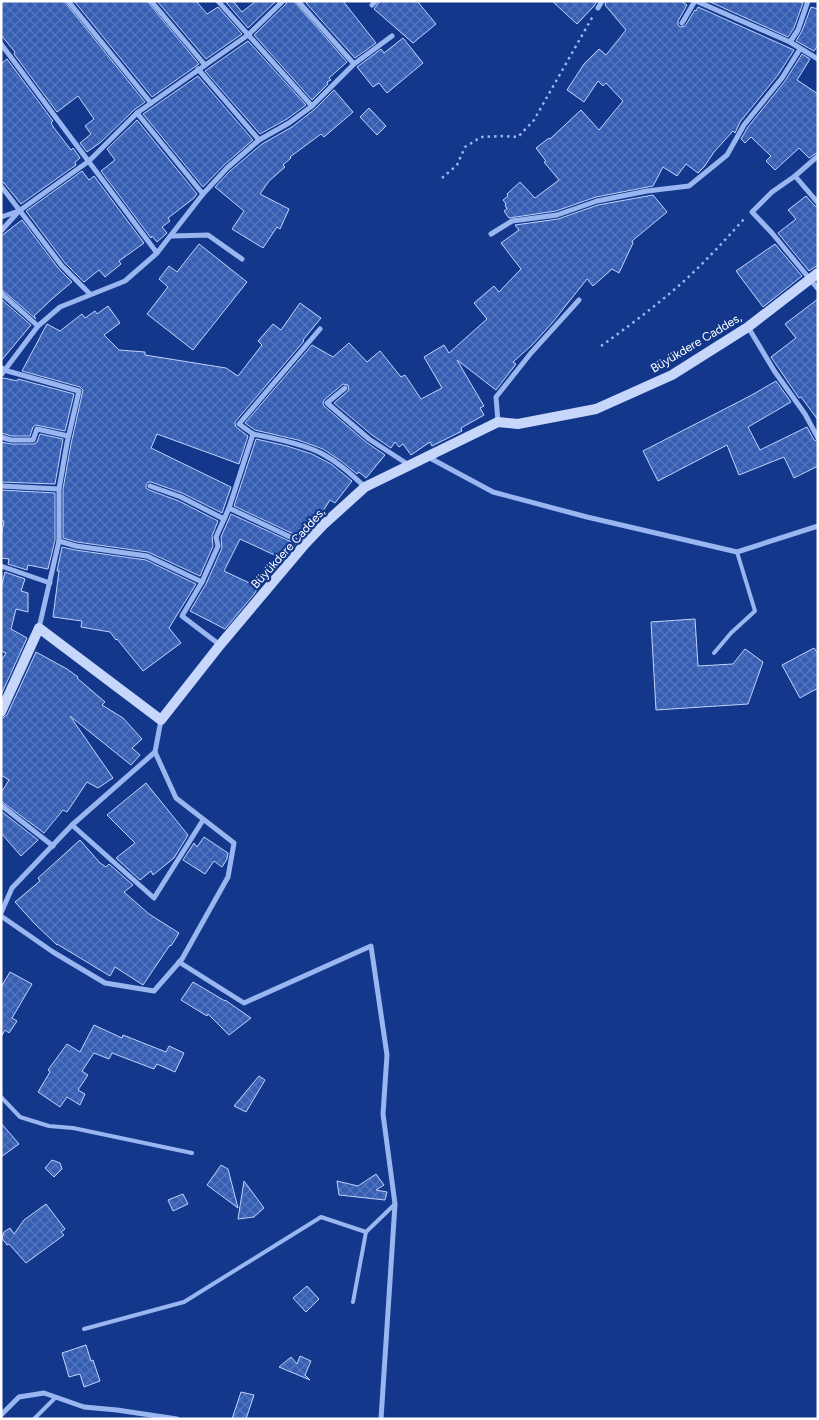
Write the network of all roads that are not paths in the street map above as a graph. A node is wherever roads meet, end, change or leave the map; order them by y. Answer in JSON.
{"nodes":[{"id":1,"x":68,"y":1,"type":"edge"},
{"id":2,"x":151,"y":1,"type":"edge"},
{"id":3,"x":218,"y":1,"type":"edge"},
{"id":4,"x":283,"y":1,"type":"edge"},
{"id":5,"x":298,"y":1,"type":"edge"},
{"id":6,"x":602,"y":1,"type":"edge"},
{"id":7,"x":696,"y":1,"type":"edge"},
{"id":8,"x":808,"y":1,"type":"edge"},
{"id":9,"x":598,"y":8,"type":"road end"},
{"id":10,"x":682,"y":24,"type":"dead end"},
{"id":11,"x":248,"y":35,"type":"junction"},
{"id":12,"x":392,"y":36,"type":"dead end"},
{"id":13,"x":790,"y":42,"type":"junction"},
{"id":14,"x":1,"y":44,"type":"edge"},
{"id":15,"x":800,"y":48,"type":"junction"},
{"id":16,"x":817,"y":59,"type":"edge"},
{"id":17,"x":205,"y":64,"type":"junction"},
{"id":18,"x":354,"y":64,"type":"junction"},
{"id":19,"x":198,"y":70,"type":"junction"},
{"id":20,"x":151,"y":103,"type":"junction"},
{"id":21,"x":312,"y":106,"type":"junction"},
{"id":22,"x":137,"y":113,"type":"junction"},
{"id":23,"x":258,"y":140,"type":"junction"},
{"id":24,"x":818,"y":156,"type":"edge"},
{"id":25,"x":89,"y":161,"type":"junction"},
{"id":26,"x":795,"y":176,"type":"junction"},
{"id":27,"x":1,"y":186,"type":"edge"},
{"id":28,"x":203,"y":194,"type":"junction"},
{"id":29,"x":818,"y":203,"type":"edge"},
{"id":30,"x":19,"y":211,"type":"junction"},
{"id":31,"x":1,"y":217,"type":"edge"},
{"id":32,"x":1,"y":232,"type":"edge"},
{"id":33,"x":491,"y":234,"type":"dead end"},
{"id":34,"x":172,"y":236,"type":"junction"},
{"id":35,"x":157,"y":253,"type":"junction"},
{"id":36,"x":242,"y":258,"type":"dead end"},
{"id":37,"x":814,"y":276,"type":"edge"},
{"id":38,"x":818,"y":288,"type":"edge"},
{"id":39,"x":1,"y":293,"type":"edge"},
{"id":40,"x":90,"y":294,"type":"junction"},
{"id":41,"x":579,"y":300,"type":"dead end"},
{"id":42,"x":38,"y":326,"type":"junction"},
{"id":43,"x":748,"y":327,"type":"junction"},
{"id":44,"x":320,"y":329,"type":"dead end"},
{"id":45,"x":2,"y":371,"type":"edge"},
{"id":46,"x":345,"y":388,"type":"dead end"},
{"id":47,"x":498,"y":422,"type":"junction"},
{"id":48,"x":253,"y":434,"type":"junction"},
{"id":49,"x":68,"y":436,"type":"junction"},
{"id":50,"x":1,"y":437,"type":"edge"},
{"id":51,"x":818,"y":438,"type":"edge"},
{"id":52,"x":428,"y":457,"type":"junction"},
{"id":53,"x":409,"y":465,"type":"junction"},
{"id":54,"x":1,"y":486,"type":"edge"},
{"id":55,"x":150,"y":486,"type":"dead end"},
{"id":56,"x":365,"y":487,"type":"junction"},
{"id":57,"x":59,"y":489,"type":"junction"},
{"id":58,"x":229,"y":508,"type":"junction"},
{"id":59,"x":224,"y":520,"type":"junction"},
{"id":60,"x":818,"y":526,"type":"edge"},
{"id":61,"x":59,"y":541,"type":"junction"},
{"id":62,"x":306,"y":544,"type":"junction"},
{"id":63,"x":737,"y":552,"type":"junction"},
{"id":64,"x":1,"y":566,"type":"edge"},
{"id":65,"x":202,"y":582,"type":"junction"},
{"id":66,"x":50,"y":583,"type":"junction"},
{"id":67,"x":39,"y":628,"type":"junction"},
{"id":68,"x":220,"y":645,"type":"junction"},
{"id":69,"x":714,"y":653,"type":"dead end"},
{"id":70,"x":1,"y":712,"type":"edge"},
{"id":71,"x":161,"y":720,"type":"junction"},
{"id":72,"x":155,"y":752,"type":"junction"},
{"id":73,"x":1,"y":805,"type":"edge"},
{"id":74,"x":203,"y":820,"type":"junction"},
{"id":75,"x":72,"y":824,"type":"junction"},
{"id":76,"x":53,"y":846,"type":"junction"},
{"id":77,"x":1,"y":915,"type":"edge"},
{"id":78,"x":179,"y":962,"type":"junction"},
{"id":79,"x":1,"y":1098,"type":"edge"},
{"id":80,"x":192,"y":1153,"type":"dead end"},
{"id":81,"x":395,"y":1204,"type":"junction"},
{"id":82,"x":366,"y":1232,"type":"junction"},
{"id":83,"x":353,"y":1302,"type":"dead end"},
{"id":84,"x":84,"y":1329,"type":"dead end"},
{"id":85,"x":56,"y":1397,"type":"junction"},
{"id":86,"x":1,"y":1415,"type":"edge"},
{"id":87,"x":34,"y":1419,"type":"edge"},
{"id":88,"x":178,"y":1419,"type":"edge"},
{"id":89,"x":381,"y":1419,"type":"edge"}],
"edges":[{"from":1,"to":20,"type":"street"},
{"from":2,"to":17,"type":"street"},
{"from":3,"to":11,"type":"street"},
{"from":4,"to":11,"type":"street"},
{"from":5,"to":18,"type":"street"},
{"from":6,"to":9,"type":"street"},
{"from":7,"to":10,"type":"street"},
{"from":7,"to":13,"type":"street"},
{"from":8,"to":13,"type":"street"},
{"from":11,"to":17,"type":"street"},
{"from":11,"to":21,"type":"street"},
{"from":12,"to":18,"type":"street"},
{"from":13,"to":15,"type":"street"},
{"from":14,"to":25,"type":"street"},
{"from":15,"to":16,"type":"street"},
{"from":15,"to":33,"type":"street"},
{"from":17,"to":19,"type":"street"},
{"from":18,"to":21,"type":"street"},
{"from":19,"to":20,"type":"street"},
{"from":19,"to":23,"type":"street"},
{"from":20,"to":22,"type":"street"},
{"from":21,"to":23,"type":"street"},
{"from":22,"to":25,"type":"street"},
{"from":22,"to":28,"type":"street"},
{"from":23,"to":28,"type":"street"},
{"from":24,"to":26,"type":"street"},
{"from":25,"to":30,"type":"street"},
{"from":25,"to":35,"type":"street"},
{"from":26,"to":29,"type":"street"},
{"from":26,"to":37,"type":"street"},
{"from":27,"to":30,"type":"street"},
{"from":28,"to":34,"type":"street"},
{"from":30,"to":31,"type":"street"},
{"from":30,"to":32,"type":"street"},
{"from":30,"to":40,"type":"street"},
{"from":34,"to":35,"type":"street"},
{"from":34,"to":36,"type":"street"},
{"from":35,"to":40,"type":"street"},
{"from":37,"to":38,"type":"street"},
{"from":37,"to":43,"type":"street","name":"Büyükdere Caddes,"},
{"from":39,"to":42,"type":"street"},
{"from":40,"to":42,"type":"street"},
{"from":41,"to":47,"type":"street"},
{"from":42,"to":45,"type":"street"},
{"from":43,"to":47,"type":"street","name":"Büyükdere Caddes,"},
{"from":43,"to":51,"type":"street"},
{"from":44,"to":48,"type":"street"},
{"from":45,"to":49,"type":"street"},
{"from":46,"to":53,"type":"street"},
{"from":47,"to":52,"type":"street","name":"Büyükdere Caddes,"},
{"from":48,"to":56,"type":"street"},
{"from":48,"to":58,"type":"street"},
{"from":49,"to":50,"type":"street"},
{"from":49,"to":57,"type":"street"},
{"from":52,"to":53,"type":"street","name":"Büyükdere Caddes,"},
{"from":52,"to":63,"type":"street"},
{"from":53,"to":56,"type":"street","name":"Büyükdere Caddes,"},
{"from":54,"to":57,"type":"street"},
{"from":55,"to":59,"type":"street"},
{"from":56,"to":62,"type":"street","name":"Büyükdere Caddes,"},
{"from":57,"to":61,"type":"street"},
{"from":58,"to":59,"type":"street"},
{"from":58,"to":62,"type":"street"},
{"from":59,"to":65,"type":"street"},
{"from":60,"to":63,"type":"street"},
{"from":61,"to":65,"type":"street"},
{"from":61,"to":66,"type":"street"},
{"from":62,"to":68,"type":"street","name":"Büyükdere Caddes,"},
{"from":63,"to":69,"type":"lane"},
{"from":64,"to":66,"type":"street"},
{"from":65,"to":68,"type":"street"},
{"from":66,"to":67,"type":"street"},
{"from":67,"to":70,"type":"street"},
{"from":67,"to":71,"type":"street"},
{"from":68,"to":71,"type":"street","name":"Büyükdere Caddes,"},
{"from":71,"to":72,"type":"street"},
{"from":72,"to":74,"type":"street"},
{"from":72,"to":75,"type":"street"},
{"from":73,"to":76,"type":"street"},
{"from":74,"to":75,"type":"street"},
{"from":74,"to":78,"type":"street"},
{"from":75,"to":76,"type":"street"},
{"from":76,"to":77,"type":"street"},
{"from":77,"to":78,"type":"street"},
{"from":78,"to":81,"type":"street"},
{"from":79,"to":80,"type":"lane"},
{"from":81,"to":82,"type":"lane"},
{"from":81,"to":89,"type":"street"},
{"from":82,"to":83,"type":"lane"},
{"from":82,"to":84,"type":"lane"},
{"from":85,"to":86,"type":"street"},
{"from":85,"to":87,"type":"lane"},
{"from":85,"to":88,"type":"street"}]}
